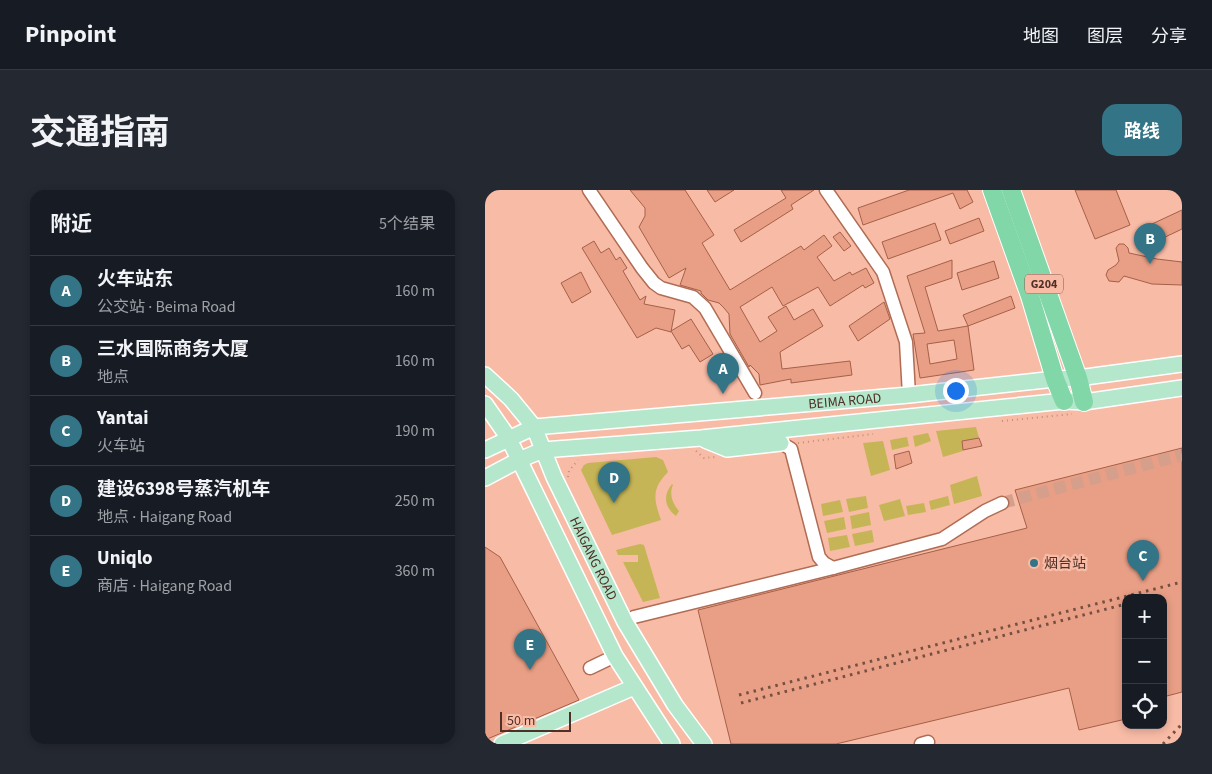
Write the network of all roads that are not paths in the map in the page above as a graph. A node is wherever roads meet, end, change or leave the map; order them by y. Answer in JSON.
{"nodes":[{"id":1,"x":589,"y":190,"type":"edge"},
{"id":2,"x":826,"y":190,"type":"edge"},
{"id":3,"x":992,"y":190,"type":"edge"},
{"id":4,"x":1011,"y":190,"type":"edge"},
{"id":5,"x":1182,"y":364,"type":"edge"},
{"id":6,"x":485,"y":375,"type":"edge"},
{"id":7,"x":1077,"y":378,"type":"junction"},
{"id":8,"x":1055,"y":379,"type":"junction"},
{"id":9,"x":1182,"y":388,"type":"edge"},
{"id":10,"x":755,"y":393,"type":"dead end"},
{"id":11,"x":909,"y":394,"type":"junction"},
{"id":12,"x":1063,"y":401,"type":"junction"},
{"id":13,"x":1084,"y":402,"type":"junction"},
{"id":14,"x":485,"y":404,"type":"edge"},
{"id":15,"x":533,"y":427,"type":"junction"},
{"id":16,"x":509,"y":438,"type":"junction"},
{"id":17,"x":701,"y":438,"type":"junction"},
{"id":18,"x":781,"y":443,"type":"joint"},
{"id":19,"x":485,"y":450,"type":"edge"},
{"id":20,"x":543,"y":450,"type":"junction"},
{"id":21,"x":519,"y":460,"type":"junction"},
{"id":22,"x":485,"y":478,"type":"edge"},
{"id":23,"x":1002,"y":503,"type":"tunnel mouth"},
{"id":24,"x":828,"y":569,"type":"junction"},
{"id":25,"x":625,"y":622,"type":"junction"},
{"id":26,"x":615,"y":656,"type":"junction"},
{"id":27,"x":590,"y":668,"type":"dead end"},
{"id":28,"x":634,"y":687,"type":"junction"},
{"id":29,"x":502,"y":744,"type":"edge"},
{"id":30,"x":673,"y":744,"type":"edge"},
{"id":31,"x":704,"y":744,"type":"edge"}],
"edges":[{"from":1,"to":10,"type":"street"},
{"from":2,"to":11,"type":"street"},
{"from":3,"to":8,"type":"highway","number":"G204"},
{"from":4,"to":7,"type":"highway","number":"G204"},
{"from":5,"to":7,"type":"main road","name":"BEIMA ROAD"},
{"from":6,"to":15,"type":"main road","name":"HAIGANG ROAD"},
{"from":7,"to":8,"type":"main road","name":"BEIMA ROAD"},
{"from":7,"to":13,"type":"highway"},
{"from":8,"to":11,"type":"main road","name":"BEIMA ROAD"},
{"from":8,"to":12,"type":"highway"},
{"from":9,"to":13,"type":"main road","name":"BEIMA ROAD"},
{"from":11,"to":15,"type":"main road","name":"BEIMA ROAD"},
{"from":12,"to":13,"type":"main road","name":"BEIMA ROAD"},
{"from":12,"to":17,"type":"main road","name":"BEIMA ROAD"},
{"from":14,"to":16,"type":"main road","name":"HAIGANG ROAD"},
{"from":15,"to":16,"type":"main road","name":"BEIMA ROAD"},
{"from":15,"to":20,"type":"main road","name":"HAIGANG ROAD"},
{"from":16,"to":19,"type":"main road","name":"BEIMA ROAD"},
{"from":16,"to":21,"type":"main road","name":"HAIGANG ROAD"},
{"from":17,"to":18,"type":"main road"},
{"from":17,"to":20,"type":"main road","name":"BEIMA ROAD"},
{"from":18,"to":24,"type":"street"},
{"from":20,"to":21,"type":"main road","name":"BEIMA ROAD"},
{"from":20,"to":25,"type":"main road","name":"HAIGANG ROAD"},
{"from":21,"to":22,"type":"main road","name":"BEIMA ROAD"},
{"from":21,"to":26,"type":"main road","name":"HAIGANG ROAD"},
{"from":23,"to":24,"type":"street"},
{"from":24,"to":25,"type":"street"},
{"from":25,"to":31,"type":"main road","name":"HAIGANG ROAD"},
{"from":26,"to":27,"type":"street"},
{"from":26,"to":28,"type":"main road","name":"HAIGANG ROAD"},
{"from":28,"to":29,"type":"main road"},
{"from":28,"to":30,"type":"main road","name":"HAIGANG ROAD"}]}
